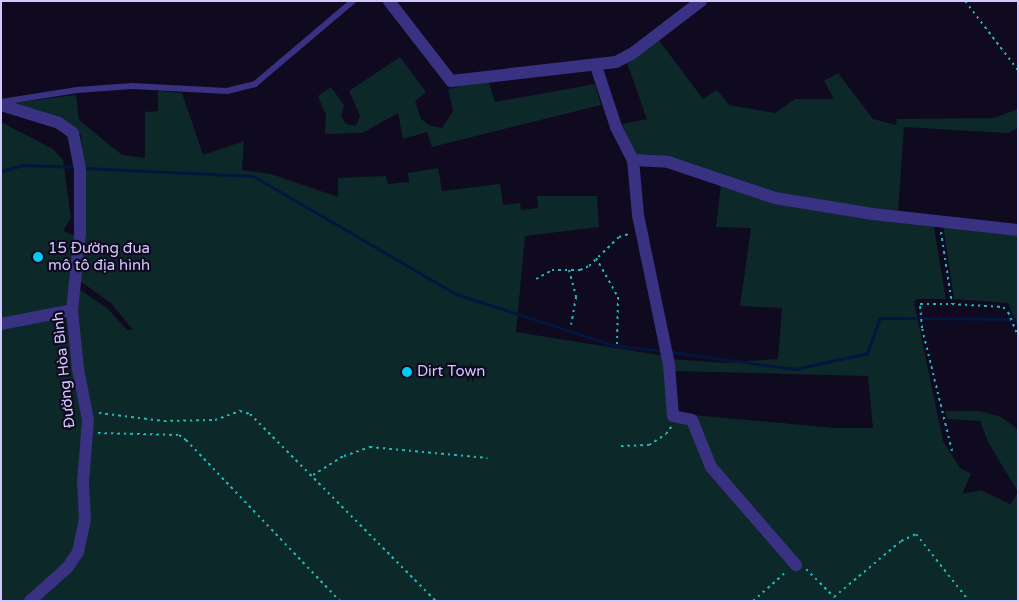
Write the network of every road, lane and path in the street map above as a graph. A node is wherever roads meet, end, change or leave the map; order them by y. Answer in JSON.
{"nodes":[{"id":1,"x":353,"y":1,"type":"edge"},
{"id":2,"x":389,"y":1,"type":"edge"},
{"id":3,"x":701,"y":1,"type":"edge"},
{"id":4,"x":965,"y":1,"type":"edge"},
{"id":5,"x":596,"y":66,"type":"junction"},
{"id":6,"x":1018,"y":70,"type":"edge"},
{"id":7,"x":1,"y":104,"type":"edge"},
{"id":8,"x":633,"y":160,"type":"junction"},
{"id":9,"x":939,"y":220,"type":"junction"},
{"id":10,"x":641,"y":230,"type":"junction"},
{"id":11,"x":1018,"y":230,"type":"edge"},
{"id":12,"x":596,"y":258,"type":"junction"},
{"id":13,"x":570,"y":270,"type":"junction"},
{"id":14,"x":536,"y":279,"type":"dead end"},
{"id":15,"x":952,"y":304,"type":"junction"},
{"id":16,"x":72,"y":310,"type":"junction"},
{"id":17,"x":1,"y":324,"type":"edge"},
{"id":18,"x":571,"y":325,"type":"dead end"},
{"id":19,"x":1018,"y":336,"type":"edge"},
{"id":20,"x":617,"y":344,"type":"dead end"},
{"id":21,"x":87,"y":411,"type":"junction"},
{"id":22,"x":674,"y":418,"type":"junction"},
{"id":23,"x":88,"y":432,"type":"junction"},
{"id":24,"x":621,"y":446,"type":"dead end"},
{"id":25,"x":952,"y":451,"type":"dead end"},
{"id":26,"x":487,"y":458,"type":"dead end"},
{"id":27,"x":313,"y":475,"type":"junction"},
{"id":28,"x":796,"y":565,"type":"junction"},
{"id":29,"x":30,"y":601,"type":"edge"},
{"id":30,"x":340,"y":601,"type":"edge"},
{"id":31,"x":436,"y":601,"type":"edge"},
{"id":32,"x":753,"y":601,"type":"edge"},
{"id":33,"x":969,"y":601,"type":"edge"}],
"edges":[{"from":1,"to":7,"type":"lane"},
{"from":2,"to":5,"type":"street"},
{"from":3,"to":5,"type":"street"},
{"from":4,"to":6,"type":"path"},
{"from":5,"to":8,"type":"street"},
{"from":7,"to":16,"type":"street","name":"Đường Hòa Bình"},
{"from":8,"to":9,"type":"street"},
{"from":8,"to":10,"type":"street"},
{"from":9,"to":11,"type":"street"},
{"from":9,"to":15,"type":"path"},
{"from":10,"to":12,"type":"path"},
{"from":10,"to":22,"type":"street"},
{"from":12,"to":13,"type":"path"},
{"from":12,"to":20,"type":"path"},
{"from":13,"to":14,"type":"path"},
{"from":13,"to":18,"type":"path"},
{"from":15,"to":19,"type":"path"},
{"from":15,"to":25,"type":"path"},
{"from":16,"to":17,"type":"street"},
{"from":16,"to":21,"type":"street","name":"Đường Hòa Bình"},
{"from":21,"to":23,"type":"street","name":"Đường Hòa Bình"},
{"from":21,"to":27,"type":"path"},
{"from":22,"to":24,"type":"path"},
{"from":22,"to":28,"type":"street"},
{"from":23,"to":29,"type":"street","name":"Đường Hòa Bình"},
{"from":23,"to":30,"type":"path"},
{"from":26,"to":27,"type":"path"},
{"from":27,"to":31,"type":"path"},
{"from":28,"to":32,"type":"path"},
{"from":28,"to":33,"type":"path"}]}
